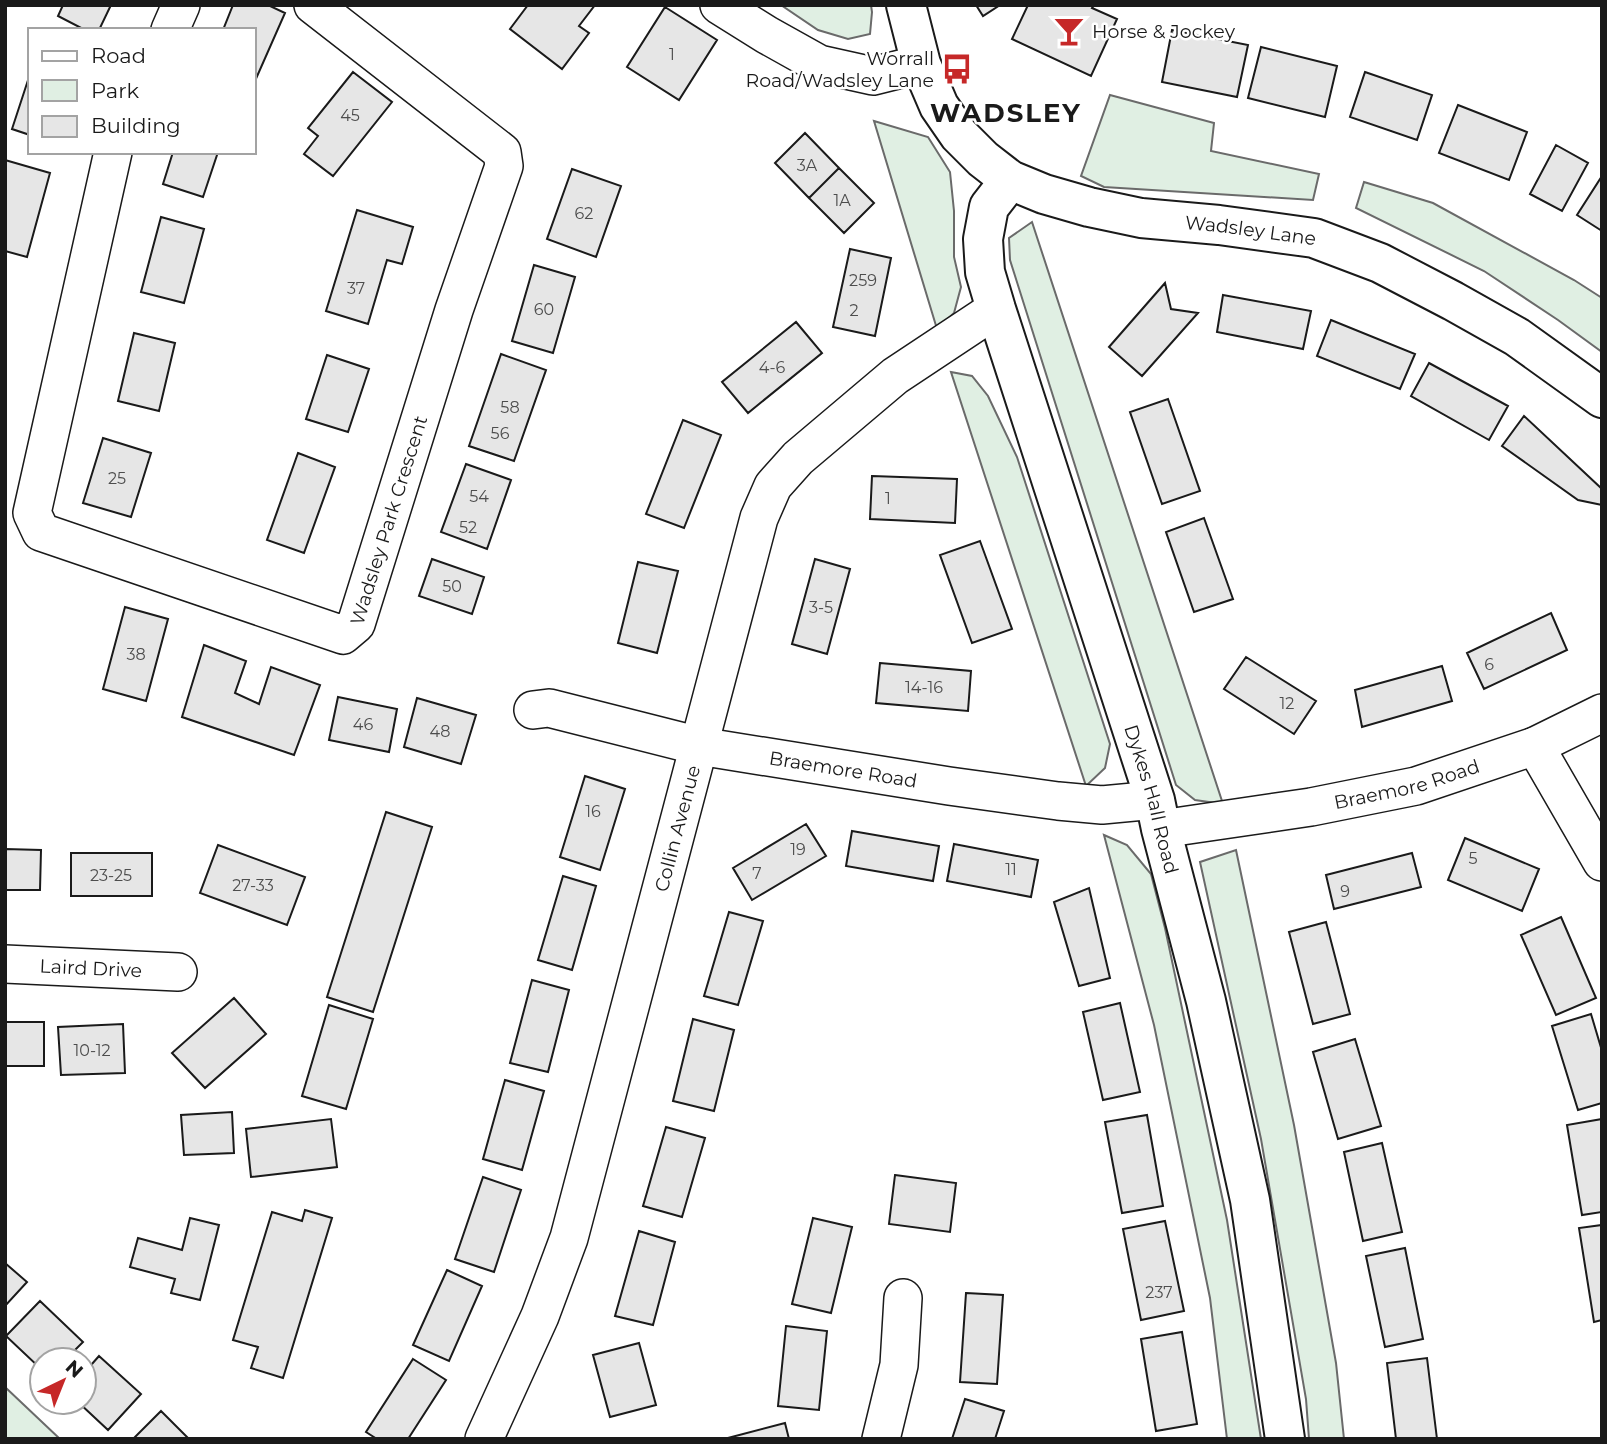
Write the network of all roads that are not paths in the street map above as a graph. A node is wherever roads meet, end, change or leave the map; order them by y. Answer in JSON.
{"nodes":[{"id":1,"x":181,"y":5,"type":"edge"},
{"id":2,"x":313,"y":5,"type":"edge"},
{"id":3,"x":719,"y":5,"type":"edge"},
{"id":4,"x":906,"y":5,"type":"edge"},
{"id":5,"x":171,"y":28,"type":"edge"},
{"id":6,"x":922,"y":64,"type":"junction"},
{"id":7,"x":113,"y":154,"type":"edge"},
{"id":8,"x":1010,"y":180,"type":"junction"},
{"id":9,"x":996,"y":309,"type":"junction"},
{"id":10,"x":1602,"y":398,"type":"edge"},
{"id":11,"x":533,"y":710,"type":"dead end"},
{"id":12,"x":1602,"y":713,"type":"edge"},
{"id":13,"x":699,"y":746,"type":"junction"},
{"id":14,"x":1535,"y":746,"type":"junction"},
{"id":15,"x":1158,"y":815,"type":"junction"},
{"id":16,"x":1602,"y":862,"type":"edge"},
{"id":17,"x":5,"y":964,"type":"edge"},
{"id":18,"x":178,"y":972,"type":"dead end"},
{"id":19,"x":902,"y":1298,"type":"dead end"},
{"id":20,"x":489,"y":1437,"type":"edge"},
{"id":21,"x":881,"y":1439,"type":"edge"},
{"id":22,"x":1285,"y":1439,"type":"edge"}],
"edges":[{"from":1,"to":5,"type":"street"},
{"from":2,"to":7,"type":"street","name":"Wadsley Park Crescent"},
{"from":3,"to":6,"type":"street"},
{"from":4,"to":6,"type":"street","name":"Wadsley Lane"},
{"from":6,"to":8,"type":"street","name":"Wadsley Lane"},
{"from":8,"to":9,"type":"street","name":"Dykes Hall Road"},
{"from":8,"to":10,"type":"street","name":"Wadsley Lane"},
{"from":9,"to":13,"type":"street","name":"Collin Avenue"},
{"from":9,"to":15,"type":"street","name":"Dykes Hall Road"},
{"from":11,"to":13,"type":"street","name":"Braemore Road"},
{"from":12,"to":14,"type":"street","name":"Braemore Road"},
{"from":13,"to":15,"type":"street","name":"Braemore Road"},
{"from":13,"to":20,"type":"street","name":"Collin Avenue"},
{"from":14,"to":15,"type":"street","name":"Braemore Road"},
{"from":14,"to":16,"type":"street"},
{"from":15,"to":22,"type":"street","name":"Dykes Hall Road"},
{"from":17,"to":18,"type":"street","name":"Laird Drive"},
{"from":19,"to":21,"type":"street"}]}
